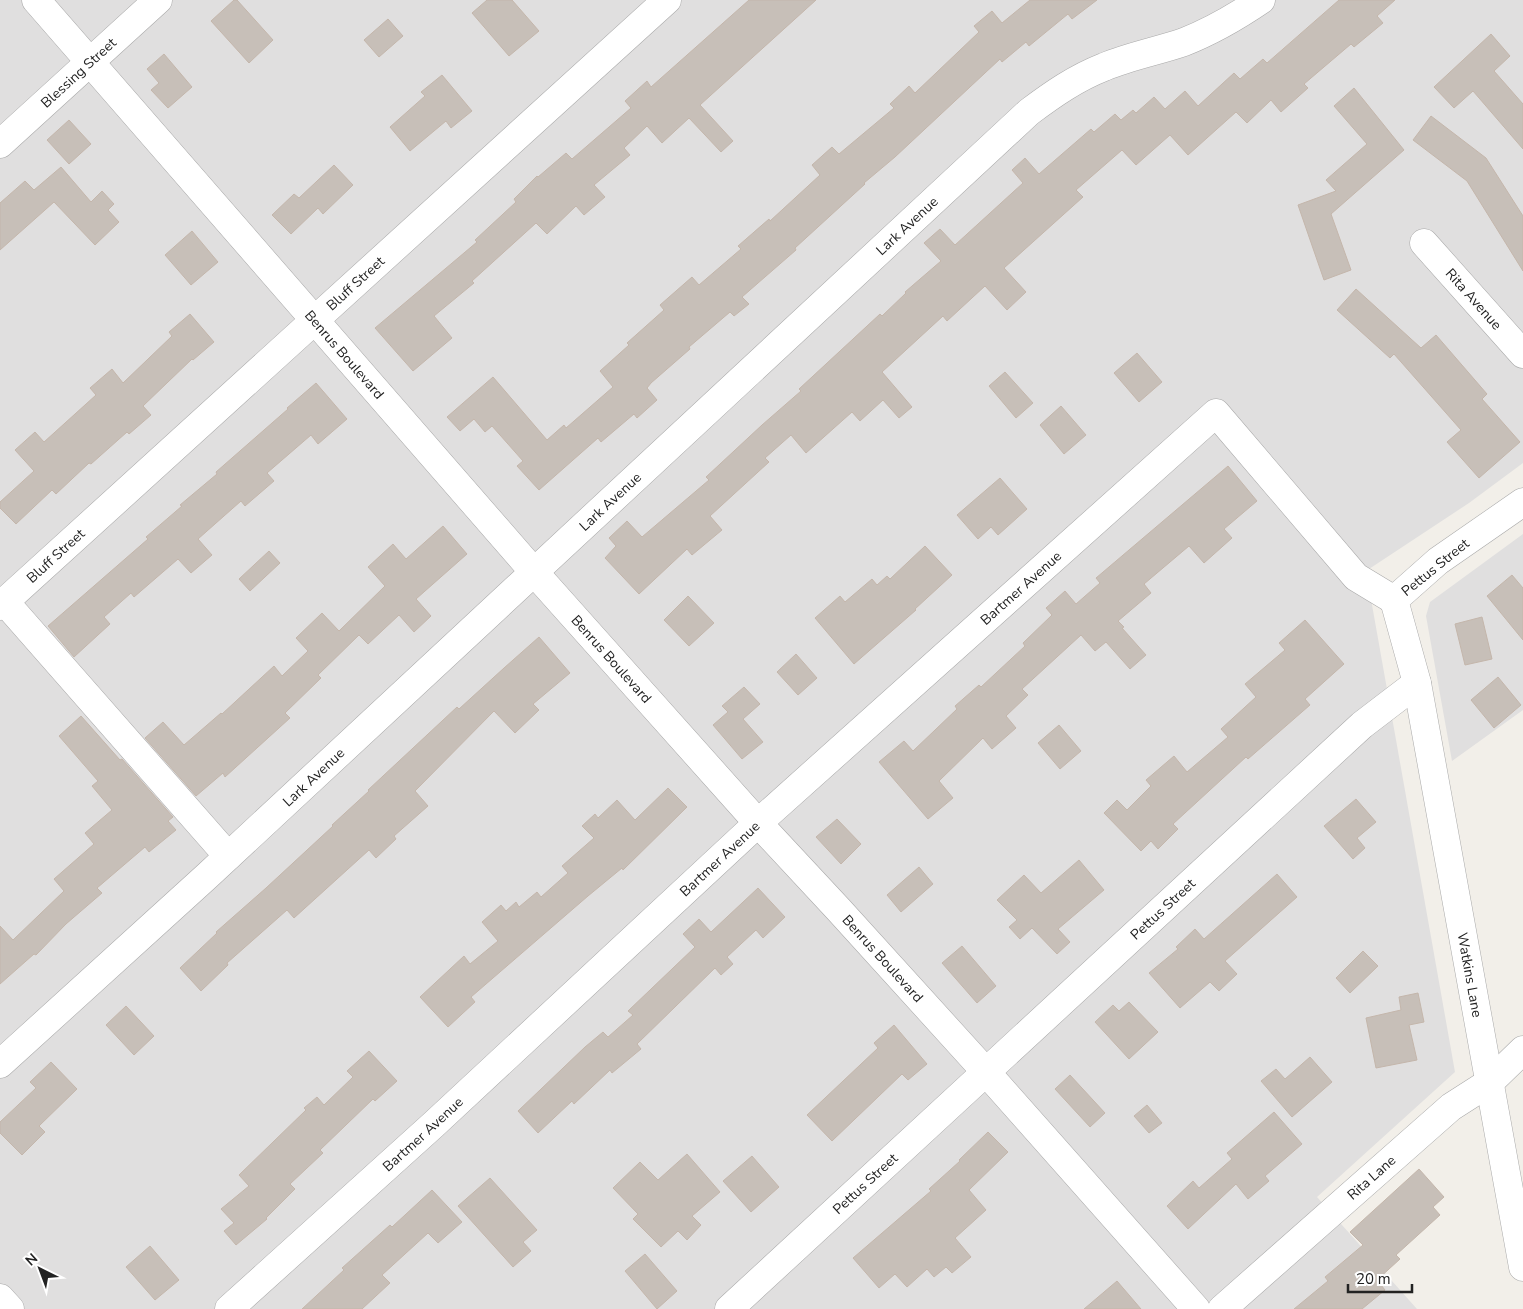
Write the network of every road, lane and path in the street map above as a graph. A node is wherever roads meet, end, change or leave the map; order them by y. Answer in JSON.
{"nodes":[{"id":1,"x":36,"y":0,"type":"edge"},
{"id":2,"x":158,"y":0,"type":"edge"},
{"id":3,"x":667,"y":0,"type":"edge"},
{"id":4,"x":1261,"y":0,"type":"edge"},
{"id":5,"x":91,"y":62,"type":"junction"},
{"id":6,"x":0,"y":144,"type":"edge"},
{"id":7,"x":1424,"y":243,"type":"dead end"},
{"id":8,"x":313,"y":320,"type":"junction"},
{"id":9,"x":1523,"y":354,"type":"edge"},
{"id":10,"x":1523,"y":502,"type":"edge"},
{"id":11,"x":534,"y":572,"type":"junction"},
{"id":12,"x":1394,"y":600,"type":"junction"},
{"id":13,"x":2,"y":604,"type":"edge"},
{"id":14,"x":1417,"y":683,"type":"junction"},
{"id":15,"x":758,"y":823,"type":"junction"},
{"id":16,"x":228,"y":856,"type":"junction"},
{"id":17,"x":1523,"y":1050,"type":"edge"},
{"id":18,"x":0,"y":1064,"type":"edge"},
{"id":19,"x":986,"y":1072,"type":"junction"},
{"id":20,"x":1490,"y":1082,"type":"junction"},
{"id":21,"x":1523,"y":1266,"type":"edge"},
{"id":22,"x":0,"y":1298,"type":"edge"},
{"id":23,"x":10,"y":1309,"type":"edge"},
{"id":24,"x":229,"y":1309,"type":"edge"},
{"id":25,"x":730,"y":1309,"type":"edge"},
{"id":26,"x":1196,"y":1309,"type":"edge"},
{"id":27,"x":1222,"y":1309,"type":"edge"}],
"edges":[{"from":1,"to":5,"type":"street","name":"Benrus Boulevard"},
{"from":2,"to":5,"type":"street","name":"Blessing Street"},
{"from":3,"to":8,"type":"street","name":"Bluff Street"},
{"from":4,"to":11,"type":"street","name":"Lark Avenue"},
{"from":5,"to":6,"type":"street","name":"Blessing Street"},
{"from":5,"to":8,"type":"street","name":"Benrus Boulevard"},
{"from":7,"to":9,"type":"street","name":"Rita Avenue"},
{"from":8,"to":11,"type":"street","name":"Benrus Boulevard"},
{"from":8,"to":13,"type":"street","name":"Bluff Street"},
{"from":10,"to":12,"type":"street","name":"Pettus Street"},
{"from":11,"to":15,"type":"street","name":"Benrus Boulevard"},
{"from":11,"to":16,"type":"street","name":"Lark Avenue"},
{"from":12,"to":14,"type":"street","name":"Pettus Street"},
{"from":12,"to":15,"type":"street","name":"Bartmer Avenue"},
{"from":13,"to":16,"type":"street"},
{"from":14,"to":19,"type":"street","name":"Pettus Street"},
{"from":14,"to":20,"type":"street","name":"Watkins Lane"},
{"from":15,"to":19,"type":"street","name":"Benrus Boulevard"},
{"from":15,"to":24,"type":"street","name":"Bartmer Avenue"},
{"from":16,"to":18,"type":"street","name":"Lark Avenue"},
{"from":17,"to":20,"type":"street","name":"Rita Lane"},
{"from":19,"to":25,"type":"street","name":"Pettus Street"},
{"from":19,"to":26,"type":"street","name":"Benrus Boulevard"},
{"from":20,"to":21,"type":"street","name":"Watkins Lane"},
{"from":20,"to":27,"type":"street","name":"Rita Lane"},
{"from":22,"to":23,"type":"street"}]}
